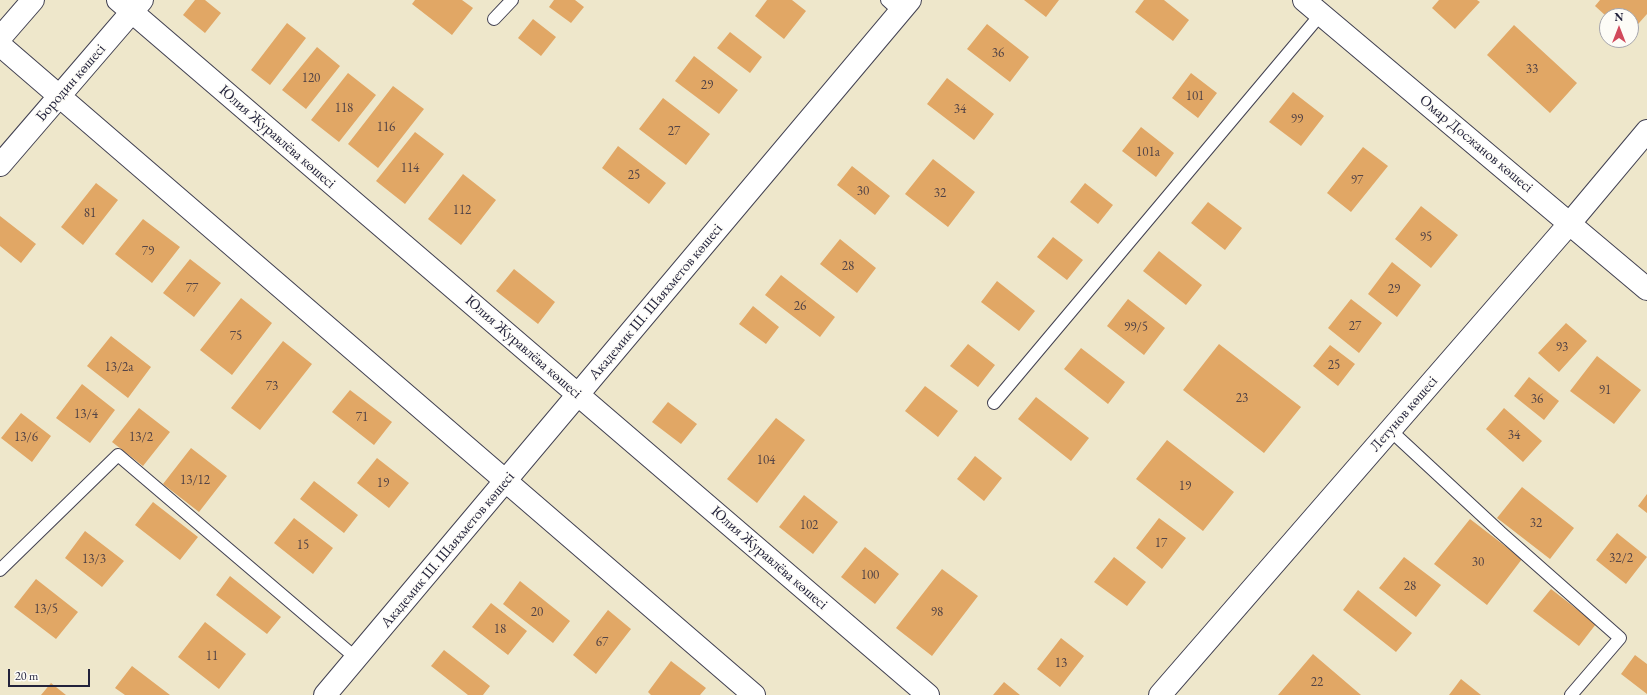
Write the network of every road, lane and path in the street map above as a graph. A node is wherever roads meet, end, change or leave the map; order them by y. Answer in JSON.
{"nodes":[{"id":1,"x":32,"y":0,"type":"edge"},
{"id":2,"x":512,"y":0,"type":"edge"},
{"id":3,"x":1304,"y":0,"type":"edge"},
{"id":4,"x":131,"y":4,"type":"edge"},
{"id":5,"x":899,"y":4,"type":"edge"},
{"id":6,"x":1321,"y":14,"type":"junction"},
{"id":7,"x":494,"y":19,"type":"dead end"},
{"id":8,"x":0,"y":38,"type":"edge"},
{"id":9,"x":0,"y":44,"type":"edge"},
{"id":10,"x":60,"y":96,"type":"junction"},
{"id":11,"x":1647,"y":131,"type":"edge"},
{"id":12,"x":0,"y":165,"type":"edge"},
{"id":13,"x":1570,"y":223,"type":"junction"},
{"id":14,"x":1647,"y":289,"type":"edge"},
{"id":15,"x":578,"y":395,"type":"junction"},
{"id":16,"x":994,"y":403,"type":"dead end"},
{"id":17,"x":1390,"y":430,"type":"junction"},
{"id":18,"x":506,"y":481,"type":"junction"},
{"id":19,"x":0,"y":570,"type":"edge"},
{"id":20,"x":356,"y":658,"type":"junction"},
{"id":21,"x":325,"y":695,"type":"edge"},
{"id":22,"x":754,"y":695,"type":"edge"},
{"id":23,"x":928,"y":695,"type":"edge"},
{"id":24,"x":1160,"y":695,"type":"edge"},
{"id":25,"x":1571,"y":695,"type":"edge"}],
"edges":[{"from":1,"to":8,"type":"street"},
{"from":2,"to":7,"type":"lane"},
{"from":3,"to":6,"type":"street","name":"Омар Досжанов көшесі"},
{"from":4,"to":10,"type":"street","name":"Бородин көшесі"},
{"from":4,"to":15,"type":"street","name":"Юлия Журавлёва көшесі"},
{"from":5,"to":15,"type":"street","name":"Академик Ш. Шаяхметов көшесі"},
{"from":6,"to":13,"type":"street","name":"Омар Досжанов көшесі"},
{"from":6,"to":16,"type":"lane"},
{"from":9,"to":10,"type":"street"},
{"from":10,"to":12,"type":"street","name":"Бородин көшесі"},
{"from":10,"to":18,"type":"street"},
{"from":11,"to":13,"type":"street","name":"Летунов көшесі"},
{"from":13,"to":14,"type":"street","name":"Омар Досжанов көшесі"},
{"from":13,"to":17,"type":"street","name":"Летунов көшесі"},
{"from":15,"to":18,"type":"street","name":"Академик Ш. Шаяхметов көшесі"},
{"from":15,"to":23,"type":"street","name":"Юлия Журавлёва көшесі"},
{"from":17,"to":24,"type":"street","name":"Летунов көшесі"},
{"from":17,"to":25,"type":"lane"},
{"from":18,"to":20,"type":"street","name":"Академик Ш. Шаяхметов көшесі"},
{"from":18,"to":22,"type":"street"},
{"from":19,"to":20,"type":"lane"},
{"from":20,"to":21,"type":"street","name":"Академик Ш. Шаяхметов көшесі"}]}
